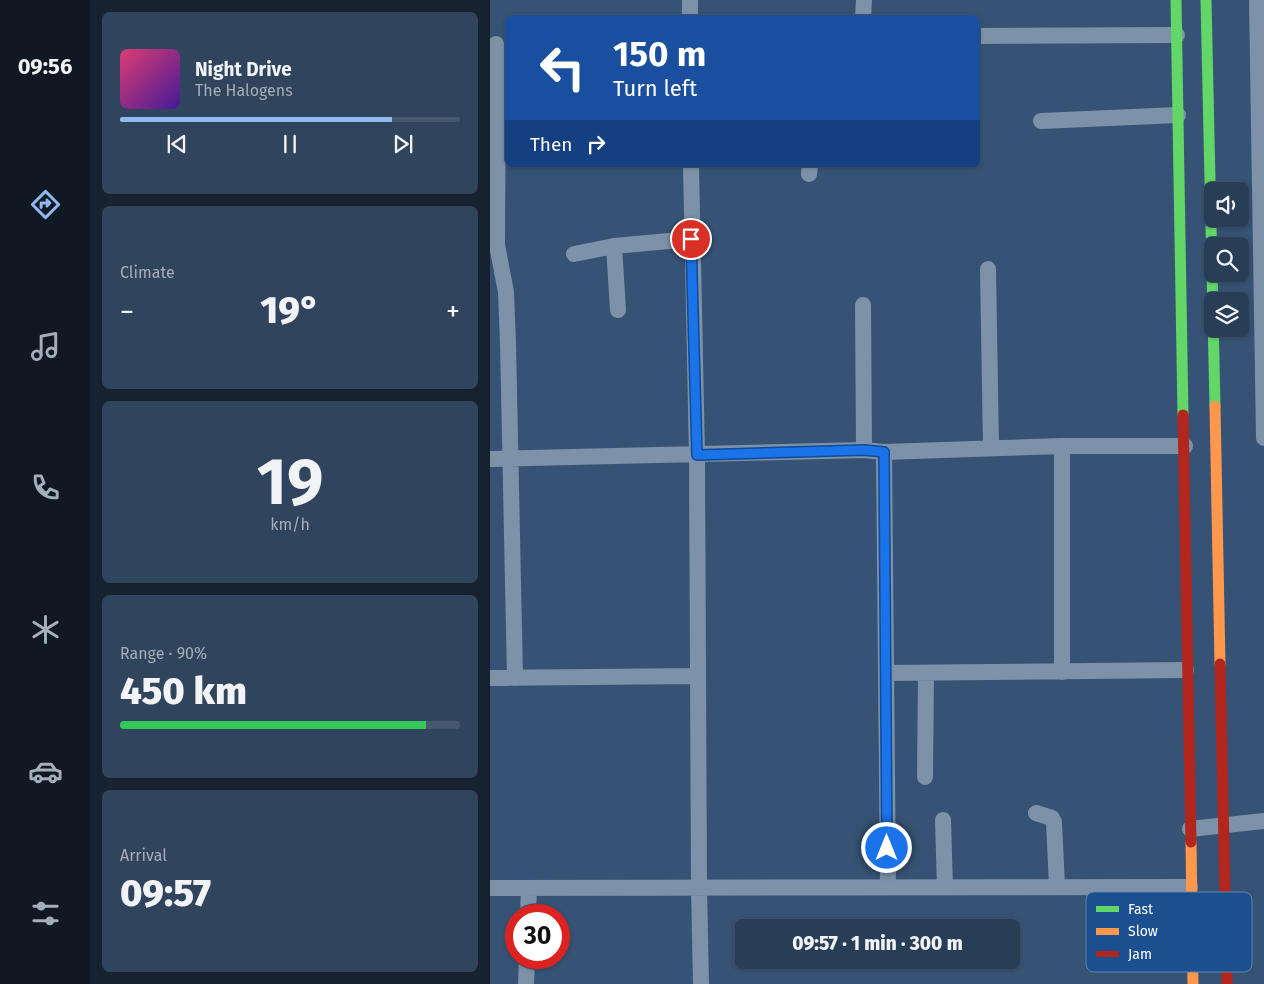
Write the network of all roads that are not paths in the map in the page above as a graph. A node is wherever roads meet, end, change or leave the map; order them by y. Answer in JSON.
{"nodes":[{"id":1,"x":690,"y":0,"type":"edge"},
{"id":2,"x":864,"y":0,"type":"edge"},
{"id":3,"x":1176,"y":0,"type":"edge"},
{"id":4,"x":1206,"y":0,"type":"edge"},
{"id":5,"x":1257,"y":0,"type":"edge"},
{"id":6,"x":690,"y":15,"type":"edge"},
{"id":7,"x":863,"y":15,"type":"edge"},
{"id":8,"x":1177,"y":35,"type":"junction"},
{"id":9,"x":980,"y":36,"type":"edge"},
{"id":10,"x":498,"y":44,"type":"edge"},
{"id":11,"x":1178,"y":115,"type":"junction"},
{"id":12,"x":1041,"y":121,"type":"dead end"},
{"id":13,"x":691,"y":167,"type":"edge"},
{"id":14,"x":691,"y":239,"type":"junction"},
{"id":15,"x":493,"y":245,"type":"edge"},
{"id":16,"x":614,"y":246,"type":"junction"},
{"id":17,"x":574,"y":254,"type":"dead end"},
{"id":18,"x":988,"y":269,"type":"dead end"},
{"id":19,"x":863,"y":305,"type":"dead end"},
{"id":20,"x":618,"y":310,"type":"dead end"},
{"id":21,"x":1264,"y":438,"type":"edge"},
{"id":22,"x":1062,"y":446,"type":"junction"},
{"id":23,"x":1185,"y":446,"type":"junction"},
{"id":24,"x":991,"y":448,"type":"junction"},
{"id":25,"x":864,"y":450,"type":"junction"},
{"id":26,"x":884,"y":452,"type":"junction"},
{"id":27,"x":697,"y":455,"type":"junction"},
{"id":28,"x":490,"y":459,"type":"edge"},
{"id":29,"x":510,"y":459,"type":"junction"},
{"id":30,"x":1186,"y":670,"type":"junction"},
{"id":31,"x":1062,"y":672,"type":"junction"},
{"id":32,"x":886,"y":673,"type":"junction"},
{"id":33,"x":926,"y":673,"type":"junction"},
{"id":34,"x":698,"y":676,"type":"junction"},
{"id":35,"x":490,"y":678,"type":"edge"},
{"id":36,"x":515,"y":678,"type":"junction"},
{"id":37,"x":925,"y":777,"type":"dead end"},
{"id":38,"x":1036,"y":813,"type":"dead end"},
{"id":39,"x":943,"y":820,"type":"dead end"},
{"id":40,"x":1264,"y":821,"type":"edge"},
{"id":41,"x":1230,"y":825,"type":"junction"},
{"id":42,"x":1190,"y":829,"type":"junction"},
{"id":43,"x":1057,"y":886,"type":"junction"},
{"id":44,"x":699,"y":887,"type":"junction"},
{"id":45,"x":888,"y":887,"type":"junction"},
{"id":46,"x":945,"y":887,"type":"junction"},
{"id":47,"x":1190,"y":887,"type":"junction"},
{"id":48,"x":490,"y":888,"type":"edge"},
{"id":49,"x":529,"y":888,"type":"junction"},
{"id":50,"x":1190,"y":892,"type":"edge"},
{"id":51,"x":1229,"y":892,"type":"edge"},
{"id":52,"x":528,"y":904,"type":"edge"},
{"id":53,"x":527,"y":969,"type":"edge"},
{"id":54,"x":526,"y":984,"type":"edge"},
{"id":55,"x":701,"y":984,"type":"edge"}],
"edges":[{"from":1,"to":6,"type":"street"},
{"from":2,"to":7,"type":"street"},
{"from":3,"to":8,"type":"main road"},
{"from":4,"to":41,"type":"main road"},
{"from":5,"to":21,"type":"street"},
{"from":8,"to":9,"type":"street"},
{"from":8,"to":11,"type":"main road"},
{"from":10,"to":15,"type":"street"},
{"from":11,"to":12,"type":"street"},
{"from":11,"to":23,"type":"main road"},
{"from":13,"to":14,"type":"street"},
{"from":14,"to":16,"type":"street"},
{"from":14,"to":27,"type":"street"},
{"from":15,"to":29,"type":"street"},
{"from":16,"to":17,"type":"street"},
{"from":16,"to":20,"type":"street"},
{"from":18,"to":24,"type":"street"},
{"from":19,"to":25,"type":"street"},
{"from":22,"to":23,"type":"street"},
{"from":22,"to":24,"type":"street"},
{"from":22,"to":31,"type":"street"},
{"from":23,"to":30,"type":"main road"},
{"from":24,"to":26,"type":"street"},
{"from":25,"to":26,"type":"street"},
{"from":25,"to":27,"type":"street"},
{"from":26,"to":32,"type":"street"},
{"from":27,"to":29,"type":"street"},
{"from":27,"to":34,"type":"street"},
{"from":28,"to":29,"type":"street"},
{"from":29,"to":36,"type":"street"},
{"from":30,"to":31,"type":"street"},
{"from":30,"to":42,"type":"main road"},
{"from":31,"to":33,"type":"street"},
{"from":32,"to":33,"type":"street"},
{"from":32,"to":45,"type":"street"},
{"from":33,"to":37,"type":"street"},
{"from":34,"to":36,"type":"street"},
{"from":34,"to":44,"type":"street"},
{"from":35,"to":36,"type":"street"},
{"from":38,"to":43,"type":"street"},
{"from":39,"to":46,"type":"street"},
{"from":40,"to":41,"type":"street"},
{"from":41,"to":42,"type":"street"},
{"from":41,"to":51,"type":"main road"},
{"from":42,"to":47,"type":"main road"},
{"from":43,"to":46,"type":"street"},
{"from":43,"to":47,"type":"street"},
{"from":44,"to":45,"type":"street"},
{"from":44,"to":49,"type":"street"},
{"from":44,"to":55,"type":"street"},
{"from":45,"to":46,"type":"street"},
{"from":47,"to":50,"type":"main road"},
{"from":48,"to":49,"type":"street"},
{"from":49,"to":52,"type":"street"},
{"from":53,"to":54,"type":"street"}]}
